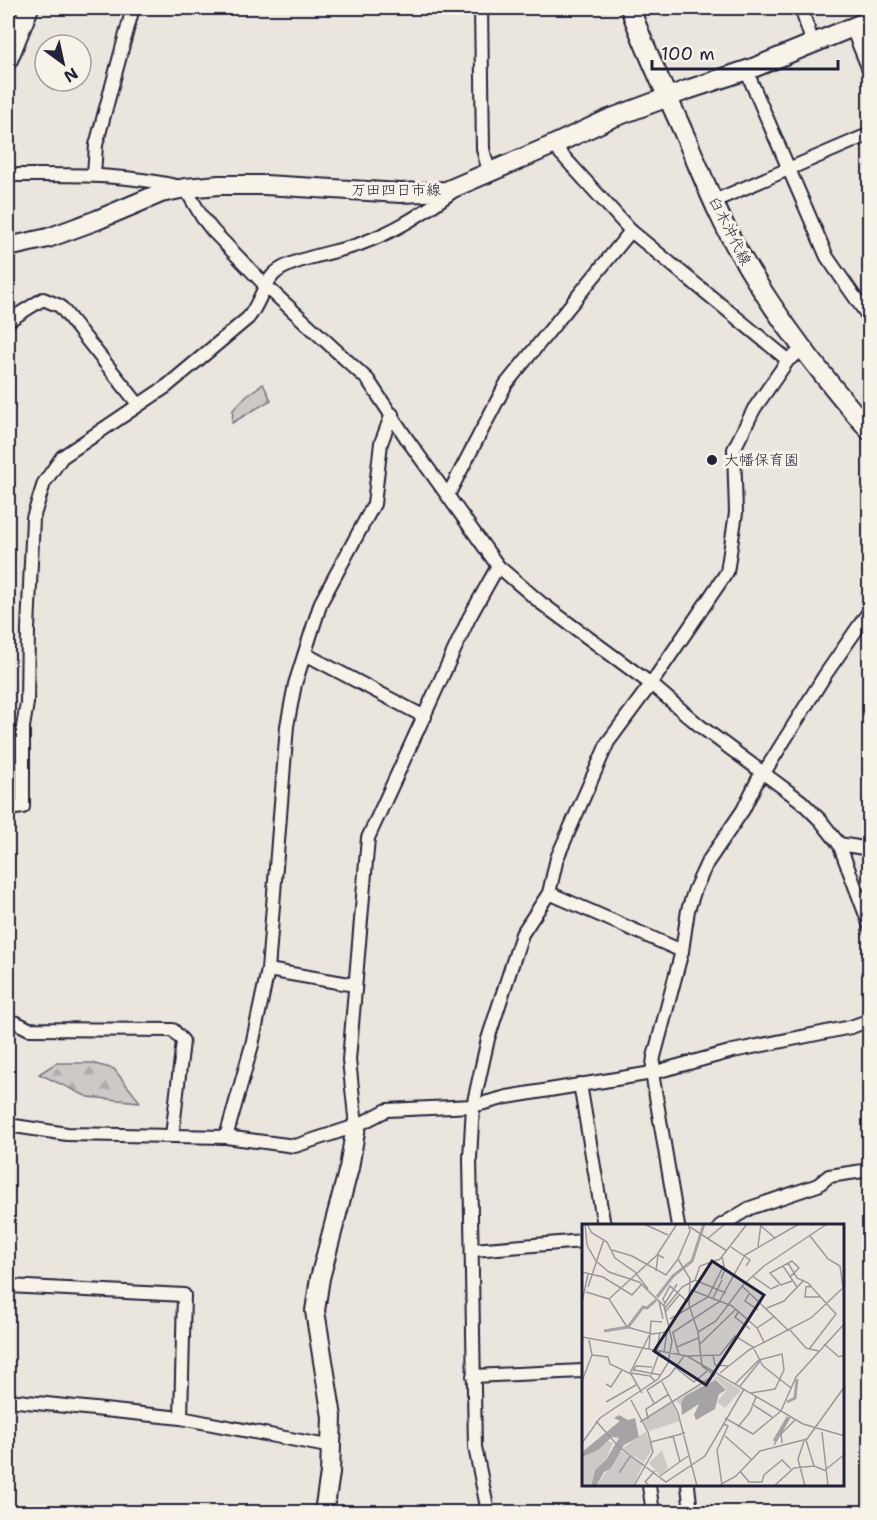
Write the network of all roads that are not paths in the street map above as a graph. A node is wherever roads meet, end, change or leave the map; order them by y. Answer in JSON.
{"nodes":[{"id":1,"x":29,"y":8,"type":"edge"},
{"id":2,"x":133,"y":8,"type":"edge"},
{"id":3,"x":481,"y":8,"type":"edge"},
{"id":4,"x":630,"y":8,"type":"edge"},
{"id":5,"x":801,"y":8,"type":"edge"},
{"id":6,"x":870,"y":20,"type":"edge"},
{"id":7,"x":852,"y":28,"type":"junction"},
{"id":8,"x":813,"y":44,"type":"junction"},
{"id":9,"x":8,"y":60,"type":"edge"},
{"id":10,"x":746,"y":70,"type":"junction"},
{"id":11,"x":870,"y":72,"type":"edge"},
{"id":12,"x":667,"y":96,"type":"junction"},
{"id":13,"x":870,"y":134,"type":"edge"},
{"id":14,"x":553,"y":145,"type":"junction"},
{"id":15,"x":789,"y":168,"type":"junction"},
{"id":16,"x":489,"y":172,"type":"junction"},
{"id":17,"x":8,"y":175,"type":"edge"},
{"id":18,"x":94,"y":175,"type":"junction"},
{"id":19,"x":458,"y":187,"type":"junction"},
{"id":20,"x":185,"y":188,"type":"junction"},
{"id":21,"x":714,"y":201,"type":"junction"},
{"id":22,"x":631,"y":231,"type":"junction"},
{"id":23,"x":8,"y":247,"type":"edge"},
{"id":24,"x":266,"y":286,"type":"junction"},
{"id":25,"x":870,"y":320,"type":"edge"},
{"id":26,"x":8,"y":321,"type":"edge"},
{"id":27,"x":804,"y":349,"type":"junction"},
{"id":28,"x":788,"y":360,"type":"junction"},
{"id":29,"x":138,"y":404,"type":"junction"},
{"id":30,"x":392,"y":414,"type":"junction"},
{"id":31,"x":870,"y":431,"type":"edge"},
{"id":32,"x":448,"y":495,"type":"junction"},
{"id":33,"x":498,"y":566,"type":"junction"},
{"id":34,"x":870,"y":610,"type":"edge"},
{"id":35,"x":865,"y":625,"type":"edge"},
{"id":36,"x":305,"y":654,"type":"junction"},
{"id":37,"x":651,"y":684,"type":"junction"},
{"id":38,"x":425,"y":717,"type":"junction"},
{"id":39,"x":761,"y":773,"type":"junction"},
{"id":40,"x":8,"y":809,"type":"edge"},
{"id":41,"x":839,"y":844,"type":"junction"},
{"id":42,"x":870,"y":849,"type":"edge"},
{"id":43,"x":549,"y":893,"type":"junction"},
{"id":44,"x":870,"y":926,"type":"edge"},
{"id":45,"x":682,"y":951,"type":"junction"},
{"id":46,"x":268,"y":970,"type":"junction"},
{"id":47,"x":355,"y":985,"type":"junction"},
{"id":48,"x":870,"y":1020,"type":"edge"},
{"id":49,"x":8,"y":1022,"type":"edge"},
{"id":50,"x":652,"y":1073,"type":"junction"},
{"id":51,"x":580,"y":1084,"type":"junction"},
{"id":52,"x":473,"y":1106,"type":"junction"},
{"id":53,"x":8,"y":1125,"type":"edge"},
{"id":54,"x":356,"y":1126,"type":"junction"},
{"id":55,"x":172,"y":1136,"type":"junction"},
{"id":56,"x":226,"y":1137,"type":"junction"},
{"id":57,"x":870,"y":1170,"type":"edge"},
{"id":58,"x":604,"y":1224,"type":"edge"},
{"id":59,"x":678,"y":1224,"type":"edge"},
{"id":60,"x":723,"y":1224,"type":"edge"},
{"id":61,"x":582,"y":1241,"type":"edge"},
{"id":62,"x":473,"y":1250,"type":"junction"},
{"id":63,"x":8,"y":1286,"type":"edge"},
{"id":64,"x":582,"y":1371,"type":"edge"},
{"id":65,"x":473,"y":1376,"type":"junction"},
{"id":66,"x":8,"y":1400,"type":"edge"},
{"id":67,"x":182,"y":1418,"type":"junction"},
{"id":68,"x":332,"y":1447,"type":"junction"},
{"id":69,"x":649,"y":1487,"type":"edge"},
{"id":70,"x":688,"y":1487,"type":"edge"},
{"id":71,"x":324,"y":1512,"type":"edge"},
{"id":72,"x":488,"y":1512,"type":"edge"},
{"id":73,"x":653,"y":1512,"type":"edge"},
{"id":74,"x":691,"y":1512,"type":"edge"}],
"edges":[{"from":1,"to":9,"type":"main road"},
{"from":2,"to":18,"type":"street"},
{"from":3,"to":16,"type":"street"},
{"from":4,"to":12,"type":"main road","name":"臼木沖代線"},
{"from":5,"to":8,"type":"street"},
{"from":6,"to":7,"type":"main road","name":"万田四日市線"},
{"from":7,"to":8,"type":"main road","name":"万田四日市線"},
{"from":7,"to":11,"type":"street"},
{"from":8,"to":10,"type":"main road","name":"万田四日市線"},
{"from":10,"to":12,"type":"main road","name":"万田四日市線"},
{"from":10,"to":15,"type":"street"},
{"from":12,"to":14,"type":"main road","name":"万田四日市線"},
{"from":12,"to":21,"type":"main road","name":"臼木沖代線"},
{"from":13,"to":15,"type":"street"},
{"from":14,"to":16,"type":"main road","name":"万田四日市線"},
{"from":14,"to":22,"type":"street"},
{"from":15,"to":21,"type":"street"},
{"from":15,"to":25,"type":"street"},
{"from":16,"to":19,"type":"main road","name":"万田四日市線"},
{"from":17,"to":18,"type":"street"},
{"from":18,"to":20,"type":"street"},
{"from":19,"to":20,"type":"main road","name":"万田四日市線"},
{"from":19,"to":24,"type":"street"},
{"from":20,"to":23,"type":"main road","name":"万田四日市線"},
{"from":20,"to":24,"type":"street"},
{"from":21,"to":27,"type":"main road","name":"臼木沖代線"},
{"from":22,"to":28,"type":"street"},
{"from":22,"to":32,"type":"street"},
{"from":24,"to":29,"type":"street"},
{"from":24,"to":30,"type":"street"},
{"from":26,"to":29,"type":"street"},
{"from":27,"to":28,"type":"street"},
{"from":27,"to":31,"type":"main road","name":"臼木沖代線"},
{"from":28,"to":37,"type":"street"},
{"from":29,"to":40,"type":"street"},
{"from":30,"to":32,"type":"street"},
{"from":30,"to":36,"type":"street"},
{"from":32,"to":33,"type":"street"},
{"from":33,"to":37,"type":"street"},
{"from":33,"to":38,"type":"street"},
{"from":34,"to":35,"type":"street"},
{"from":35,"to":39,"type":"street"},
{"from":36,"to":38,"type":"street"},
{"from":36,"to":46,"type":"street"},
{"from":37,"to":39,"type":"street"},
{"from":37,"to":43,"type":"street"},
{"from":38,"to":47,"type":"street"},
{"from":39,"to":41,"type":"street"},
{"from":39,"to":45,"type":"street"},
{"from":41,"to":42,"type":"street"},
{"from":41,"to":44,"type":"street"},
{"from":43,"to":45,"type":"street"},
{"from":43,"to":52,"type":"street"},
{"from":45,"to":50,"type":"street"},
{"from":46,"to":47,"type":"street"},
{"from":46,"to":56,"type":"street"},
{"from":47,"to":54,"type":"street"},
{"from":48,"to":50,"type":"street"},
{"from":49,"to":55,"type":"street"},
{"from":50,"to":51,"type":"street"},
{"from":50,"to":59,"type":"street"},
{"from":51,"to":52,"type":"street"},
{"from":51,"to":58,"type":"street"},
{"from":52,"to":54,"type":"street"},
{"from":52,"to":62,"type":"street"},
{"from":53,"to":55,"type":"street"},
{"from":54,"to":56,"type":"street"},
{"from":54,"to":68,"type":"main road"},
{"from":55,"to":56,"type":"street"},
{"from":57,"to":60,"type":"street"},
{"from":61,"to":62,"type":"street"},
{"from":62,"to":65,"type":"street"},
{"from":63,"to":67,"type":"street"},
{"from":64,"to":65,"type":"street"},
{"from":65,"to":72,"type":"street"},
{"from":66,"to":67,"type":"street"},
{"from":67,"to":68,"type":"street"},
{"from":68,"to":71,"type":"main road"},
{"from":69,"to":73,"type":"street"},
{"from":70,"to":74,"type":"street"}]}
